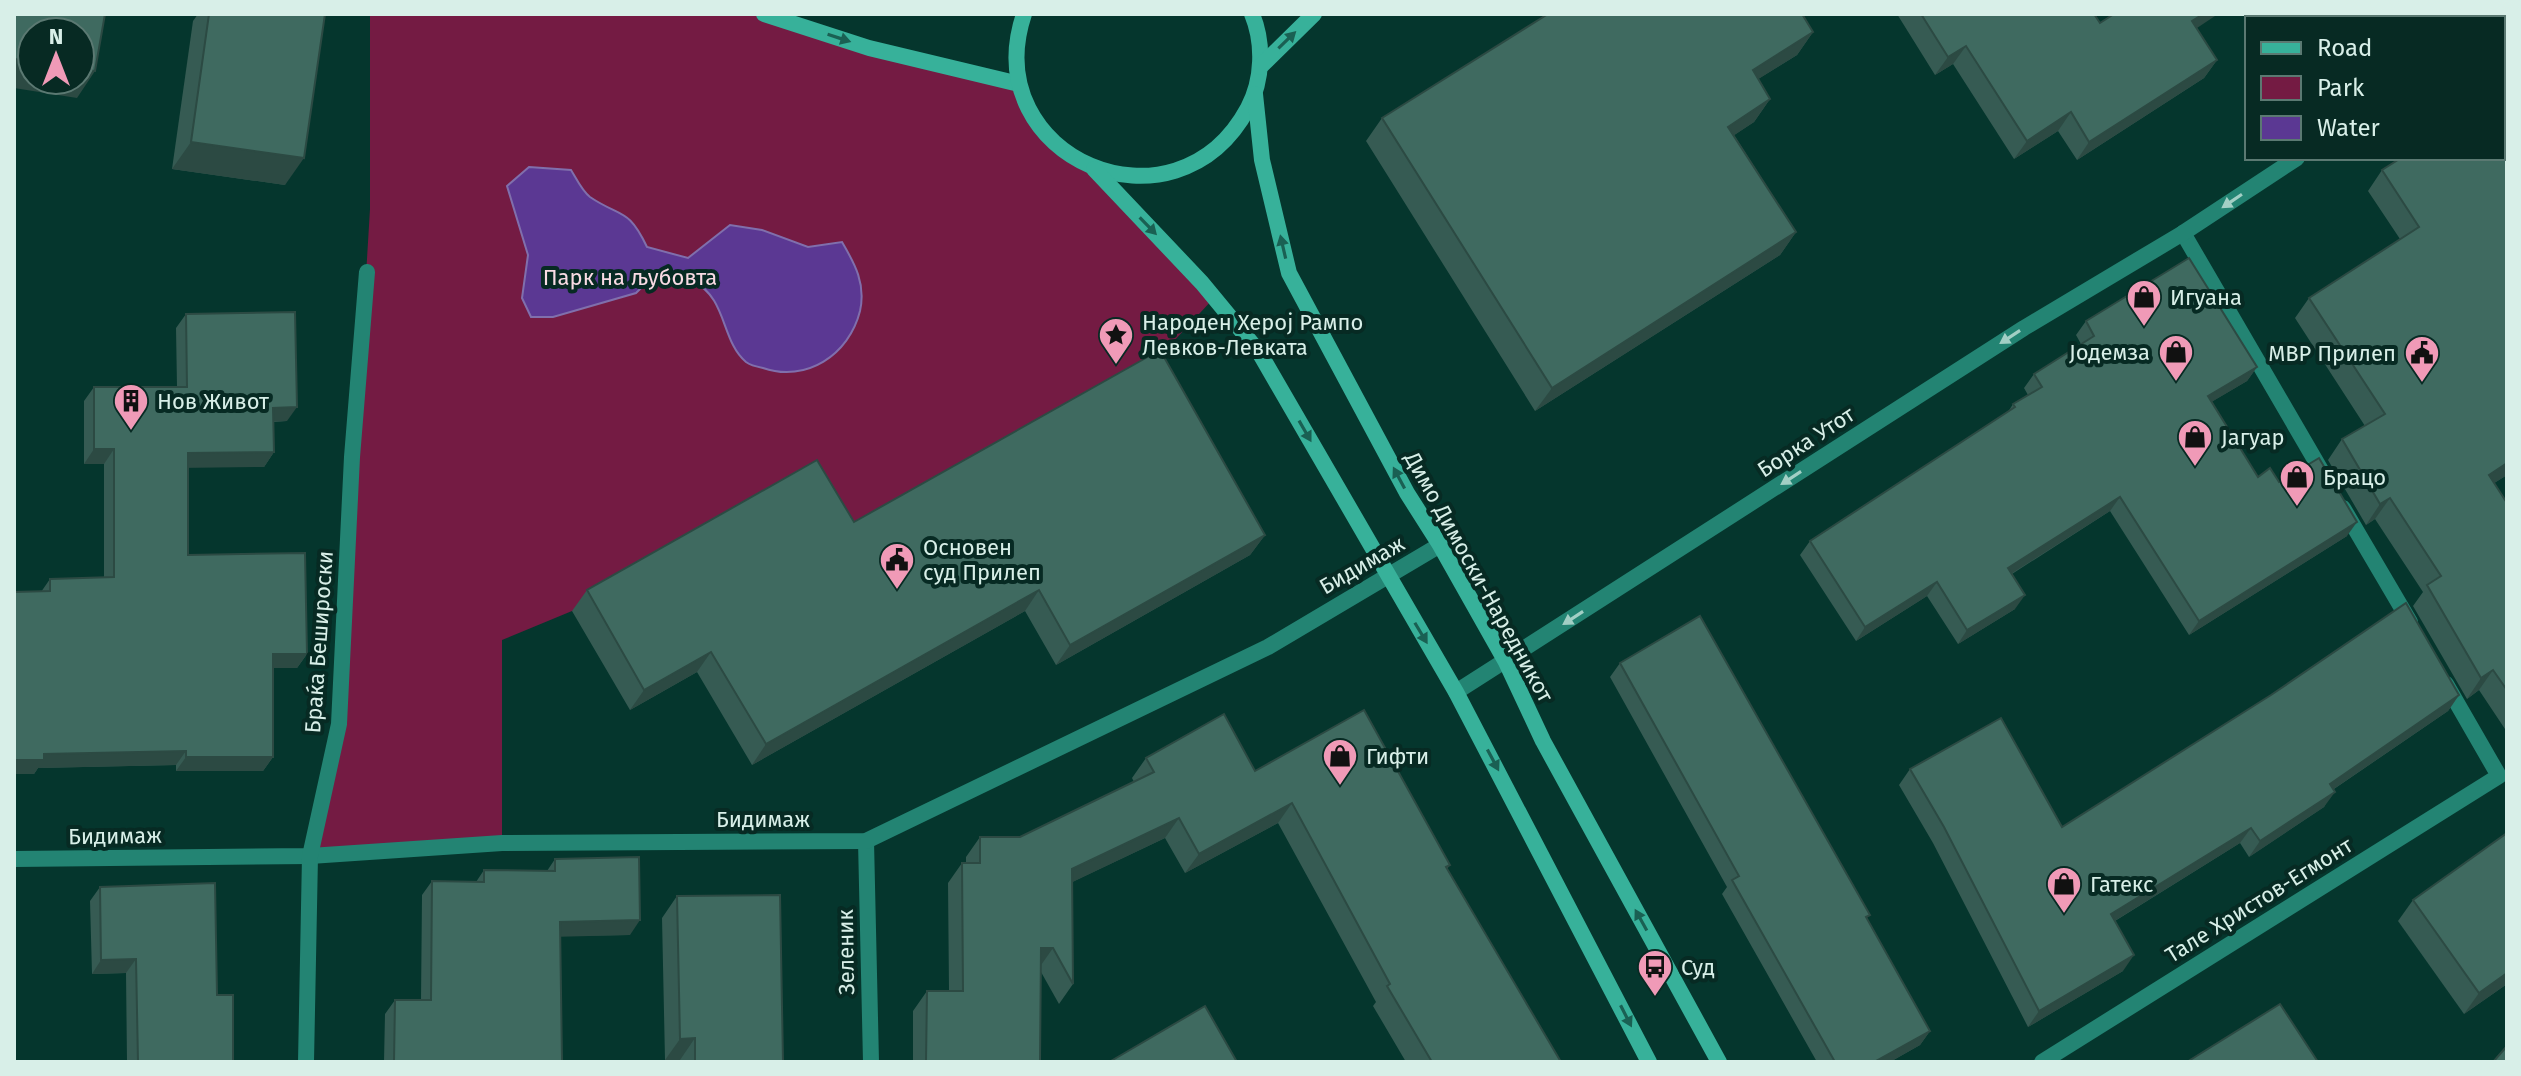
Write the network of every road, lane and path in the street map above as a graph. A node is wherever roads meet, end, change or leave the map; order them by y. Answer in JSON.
{"nodes":[{"id":1,"x":764,"y":14,"type":"edge"},
{"id":2,"x":1024,"y":14,"type":"edge"},
{"id":3,"x":1252,"y":14,"type":"edge"},
{"id":4,"x":1314,"y":14,"type":"edge"},
{"id":5,"x":1260,"y":67,"type":"junction"},
{"id":6,"x":1019,"y":84,"type":"junction"},
{"id":7,"x":1255,"y":94,"type":"junction"},
{"id":8,"x":2294,"y":160,"type":"edge"},
{"id":9,"x":1094,"y":169,"type":"junction"},
{"id":10,"x":2183,"y":233,"type":"junction"},
{"id":11,"x":367,"y":272,"type":"dead end"},
{"id":12,"x":1440,"y":545,"type":"junction"},
{"id":13,"x":1387,"y":575,"type":"junction"},
{"id":14,"x":2420,"y":640,"type":"edge"},
{"id":15,"x":1506,"y":662,"type":"junction"},
{"id":16,"x":2436,"y":667,"type":"edge"},
{"id":17,"x":1456,"y":692,"type":"junction"},
{"id":18,"x":866,"y":841,"type":"junction"},
{"id":19,"x":310,"y":856,"type":"junction"},
{"id":20,"x":14,"y":859,"type":"edge"},
{"id":21,"x":306,"y":1062,"type":"edge"},
{"id":22,"x":871,"y":1062,"type":"edge"},
{"id":23,"x":1649,"y":1062,"type":"edge"},
{"id":24,"x":1719,"y":1062,"type":"edge"},
{"id":25,"x":2042,"y":1062,"type":"edge"}],
"edges":[{"from":1,"to":6,"type":"street","one_way":true},
{"from":2,"to":6,"type":"street"},
{"from":3,"to":5,"type":"street"},
{"from":5,"to":4,"type":"street","one_way":true},
{"from":5,"to":7,"type":"street"},
{"from":6,"to":9,"type":"street"},
{"from":7,"to":9,"type":"street"},
{"from":12,"to":7,"type":"street","name":"Димо Димоски-Наредникот","one_way":true},
{"from":8,"to":10,"type":"street","name":"Борка Утот","one_way":true},
{"from":9,"to":13,"type":"street","one_way":true},
{"from":10,"to":14,"type":"street"},
{"from":10,"to":15,"type":"street","name":"Борка Утот","one_way":true},
{"from":11,"to":19,"type":"street","name":"Браќа Бешироски"},
{"from":12,"to":13,"type":"street","name":"Бидимаж"},
{"from":12,"to":15,"type":"street","name":"Димо Димоски-Наредникот"},
{"from":13,"to":17,"type":"street","one_way":true},
{"from":13,"to":18,"type":"street","name":"Бидимаж"},
{"from":15,"to":17,"type":"street","name":"Борка Утот"},
{"from":24,"to":15,"type":"street","name":"Димо Димоски-Наредникот","one_way":true},
{"from":16,"to":25,"type":"street","name":"Тале Христов-Егмонт"},
{"from":17,"to":23,"type":"street","one_way":true},
{"from":18,"to":19,"type":"street","name":"Бидимаж"},
{"from":18,"to":22,"type":"street","name":"Зеленик"},
{"from":19,"to":20,"type":"street","name":"Бидимаж"},
{"from":19,"to":21,"type":"street","name":"Браќа Бешироски"}]}
